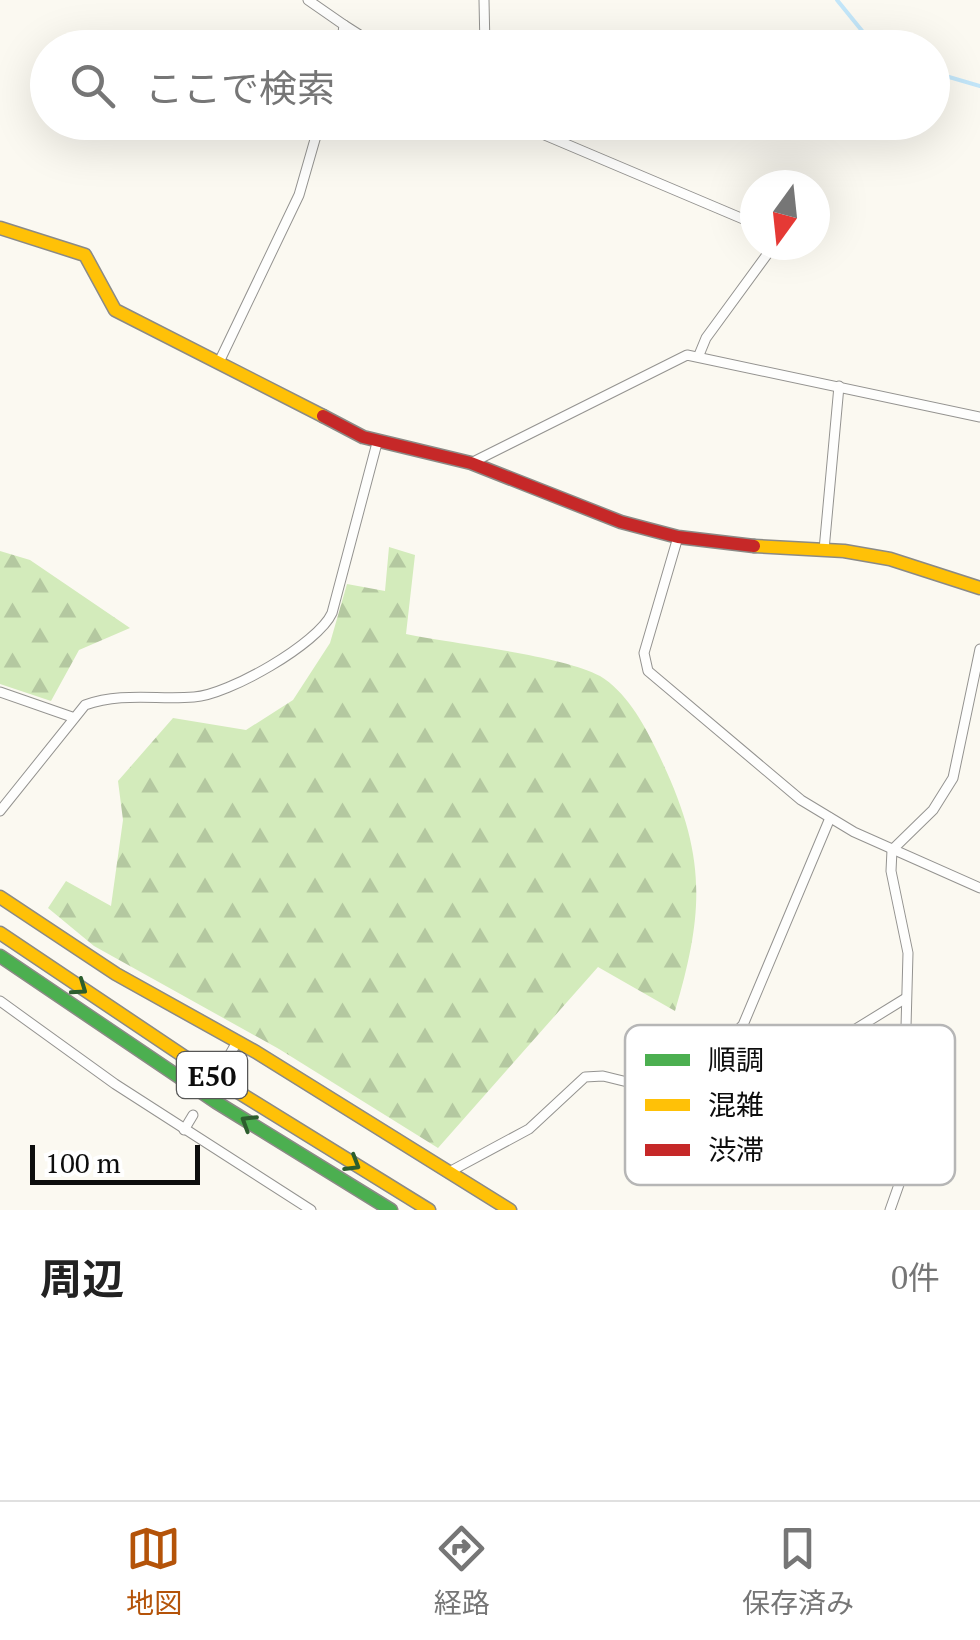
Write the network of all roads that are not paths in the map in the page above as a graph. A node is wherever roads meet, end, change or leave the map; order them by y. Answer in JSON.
{"nodes":[{"id":1,"x":308,"y":0,"type":"edge"},
{"id":2,"x":484,"y":0,"type":"edge"},
{"id":3,"x":344,"y":25,"type":"junction"},
{"id":4,"x":344,"y":30,"type":"edge"},
{"id":5,"x":352,"y":30,"type":"edge"},
{"id":6,"x":485,"y":30,"type":"edge"},
{"id":7,"x":315,"y":140,"type":"edge"},
{"id":8,"x":557,"y":140,"type":"edge"},
{"id":9,"x":740,"y":218,"type":"edge"},
{"id":10,"x":0,"y":228,"type":"edge"},
{"id":11,"x":763,"y":260,"type":"edge"},
{"id":12,"x":699,"y":355,"type":"junction"},
{"id":13,"x":220,"y":360,"type":"junction"},
{"id":14,"x":839,"y":386,"type":"junction"},
{"id":15,"x":980,"y":418,"type":"edge"},
{"id":16,"x":376,"y":443,"type":"junction"},
{"id":17,"x":471,"y":464,"type":"junction"},
{"id":18,"x":678,"y":537,"type":"junction"},
{"id":19,"x":824,"y":550,"type":"junction"},
{"id":20,"x":980,"y":588,"type":"edge"},
{"id":21,"x":980,"y":648,"type":"edge"},
{"id":22,"x":0,"y":692,"type":"edge"},
{"id":23,"x":72,"y":717,"type":"junction"},
{"id":24,"x":0,"y":811,"type":"edge"},
{"id":25,"x":830,"y":818,"type":"junction"},
{"id":26,"x":892,"y":850,"type":"junction"},
{"id":27,"x":980,"y":888,"type":"edge"},
{"id":28,"x":0,"y":896,"type":"edge"},
{"id":29,"x":0,"y":932,"type":"edge"},
{"id":30,"x":0,"y":956,"type":"edge"},
{"id":31,"x":906,"y":998,"type":"junction"},
{"id":32,"x":0,"y":1001,"type":"edge"},
{"id":33,"x":743,"y":1025,"type":"edge"},
{"id":34,"x":862,"y":1025,"type":"edge"},
{"id":35,"x":906,"y":1025,"type":"edge"},
{"id":36,"x":237,"y":1042,"type":"junction"},
{"id":37,"x":226,"y":1060,"type":"dead end"},
{"id":38,"x":625,"y":1081,"type":"edge"},
{"id":39,"x":194,"y":1115,"type":"dead end"},
{"id":40,"x":184,"y":1130,"type":"junction"},
{"id":41,"x":448,"y":1172,"type":"junction"},
{"id":42,"x":899,"y":1185,"type":"edge"},
{"id":43,"x":311,"y":1210,"type":"edge"},
{"id":44,"x":391,"y":1210,"type":"edge"},
{"id":45,"x":429,"y":1210,"type":"edge"},
{"id":46,"x":510,"y":1210,"type":"edge"},
{"id":47,"x":890,"y":1210,"type":"edge"}],
"edges":[{"from":1,"to":3,"type":"street"},
{"from":2,"to":6,"type":"street"},
{"from":3,"to":4,"type":"street"},
{"from":3,"to":5,"type":"street"},
{"from":7,"to":13,"type":"street"},
{"from":8,"to":9,"type":"street"},
{"from":10,"to":13,"type":"main road"},
{"from":11,"to":12,"type":"street"},
{"from":12,"to":14,"type":"street"},
{"from":12,"to":17,"type":"street"},
{"from":13,"to":16,"type":"main road"},
{"from":14,"to":15,"type":"street"},
{"from":14,"to":19,"type":"street"},
{"from":16,"to":17,"type":"main road"},
{"from":16,"to":23,"type":"street"},
{"from":17,"to":18,"type":"main road"},
{"from":18,"to":19,"type":"main road"},
{"from":18,"to":25,"type":"street"},
{"from":19,"to":20,"type":"main road"},
{"from":21,"to":26,"type":"street"},
{"from":22,"to":23,"type":"street"},
{"from":23,"to":24,"type":"street"},
{"from":25,"to":26,"type":"street"},
{"from":25,"to":33,"type":"street"},
{"from":26,"to":27,"type":"street"},
{"from":26,"to":31,"type":"street"},
{"from":28,"to":36,"type":"main road"},
{"from":29,"to":45,"type":"main road","number":"E50","one_way":true},
{"from":44,"to":30,"type":"main road","number":"E50","one_way":true},
{"from":31,"to":34,"type":"street"},
{"from":31,"to":35,"type":"street"},
{"from":32,"to":40,"type":"street"},
{"from":36,"to":37,"type":"street"},
{"from":36,"to":41,"type":"main road"},
{"from":38,"to":41,"type":"street"},
{"from":39,"to":40,"type":"street"},
{"from":40,"to":43,"type":"street"},
{"from":41,"to":46,"type":"main road"},
{"from":42,"to":47,"type":"street"}]}
